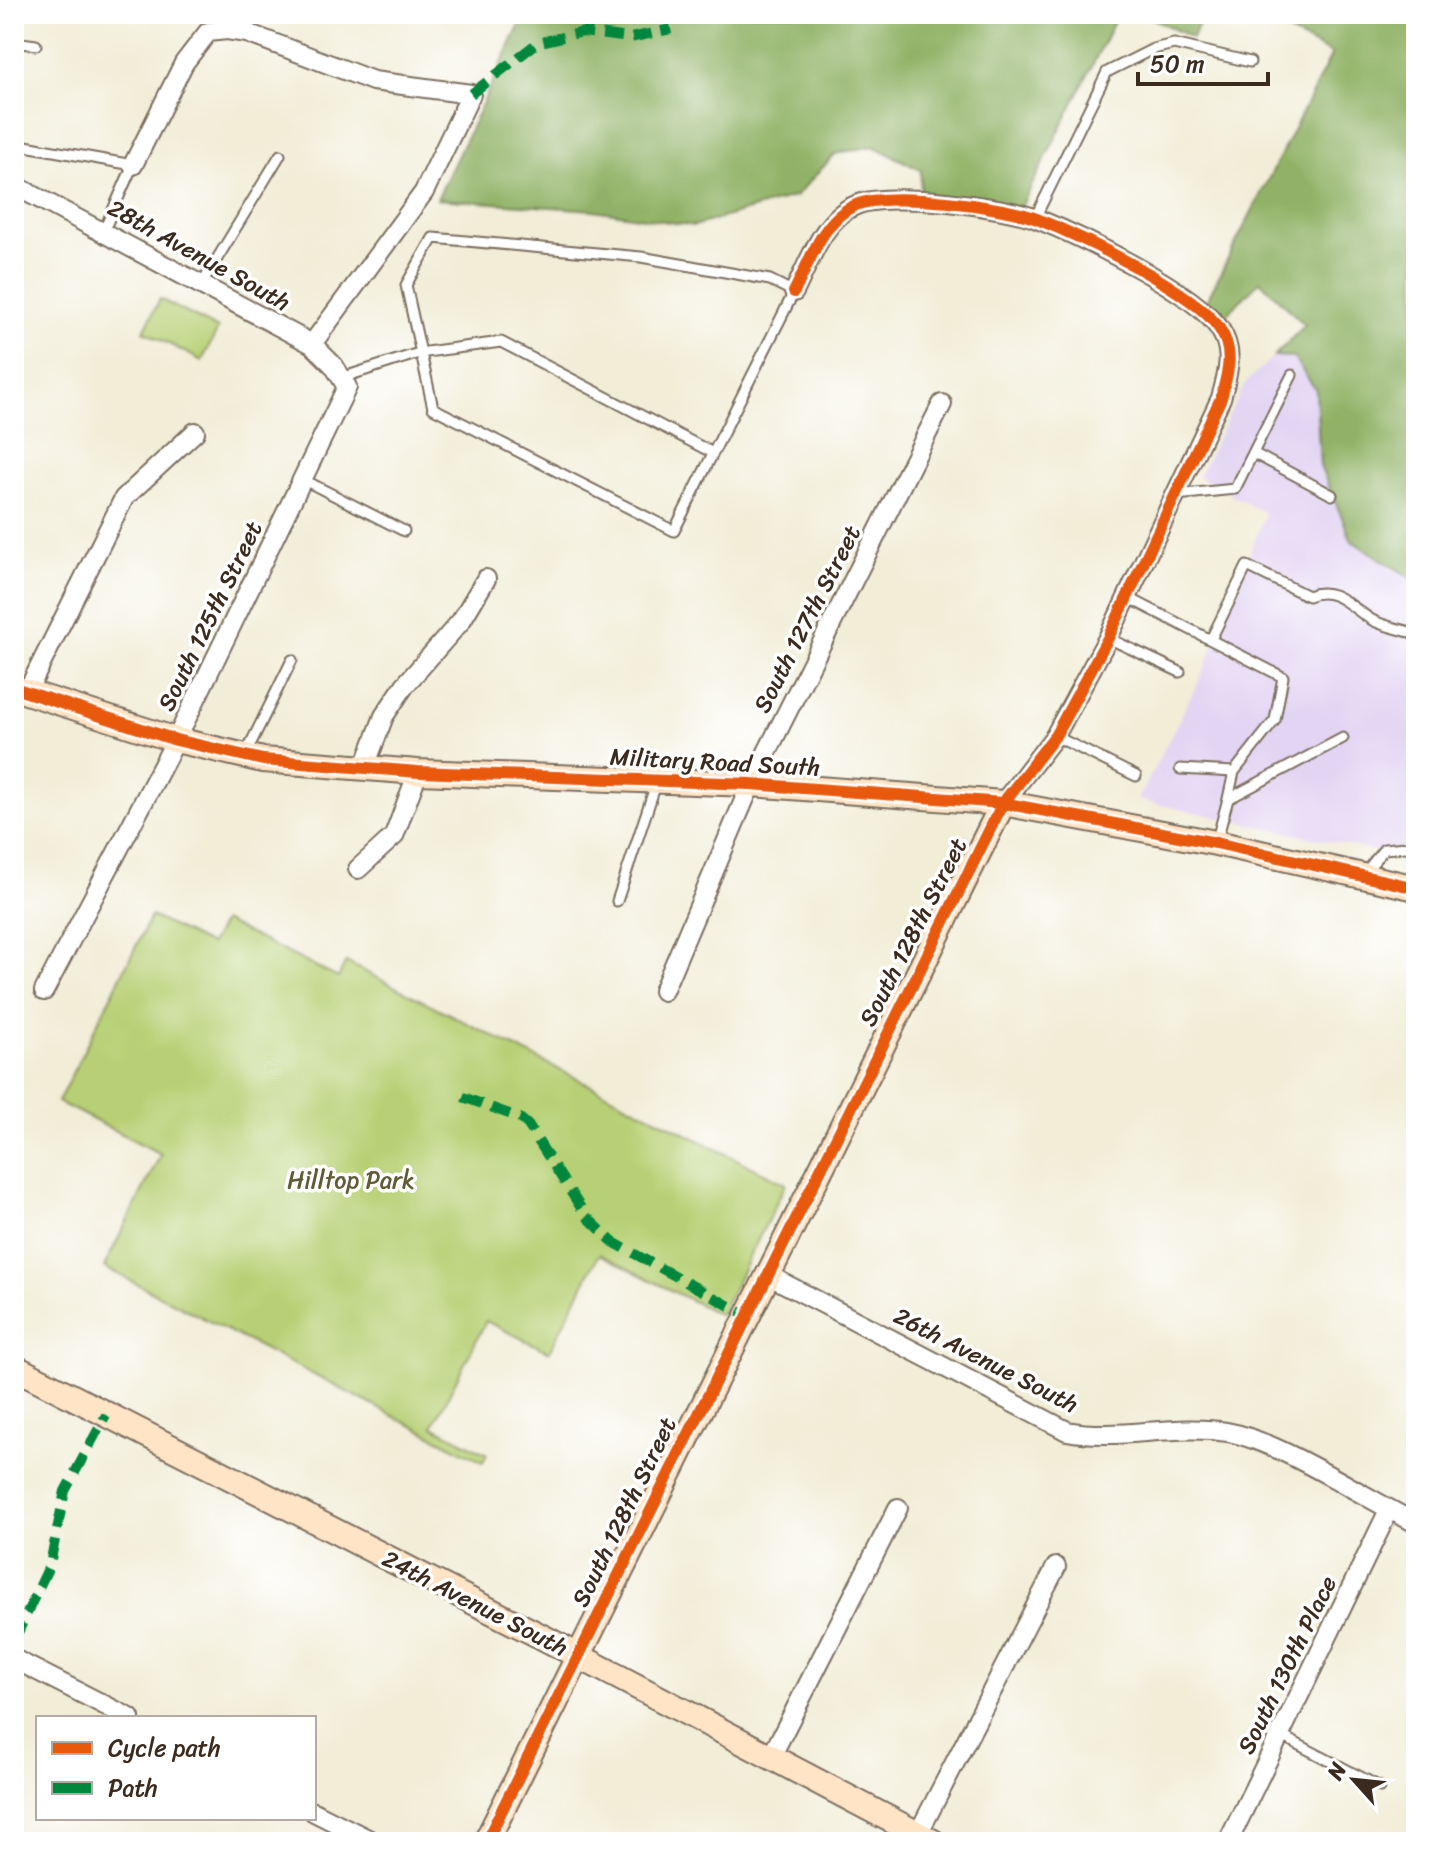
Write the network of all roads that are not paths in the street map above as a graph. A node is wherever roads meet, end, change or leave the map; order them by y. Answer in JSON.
{"nodes":[{"id":1,"x":14,"y":42,"type":"edge"},
{"id":2,"x":36,"y":45,"type":"dead end"},
{"id":3,"x":1250,"y":62,"type":"dead end"},
{"id":4,"x":14,"y":144,"type":"edge"},
{"id":5,"x":280,"y":155,"type":"dead end"},
{"id":6,"x":133,"y":165,"type":"junction"},
{"id":7,"x":14,"y":185,"type":"edge"},
{"id":8,"x":1035,"y":218,"type":"junction"},
{"id":9,"x":104,"y":230,"type":"junction"},
{"id":10,"x":203,"y":282,"type":"junction"},
{"id":11,"x":794,"y":292,"type":"junction"},
{"id":12,"x":312,"y":344,"type":"junction"},
{"id":13,"x":419,"y":353,"type":"junction"},
{"id":14,"x":1292,"y":375,"type":"dead end"},
{"id":15,"x":344,"y":382,"type":"junction"},
{"id":16,"x":942,"y":404,"type":"dead end"},
{"id":17,"x":195,"y":432,"type":"dead end"},
{"id":18,"x":713,"y":453,"type":"junction"},
{"id":19,"x":1253,"y":453,"type":"junction"},
{"id":20,"x":302,"y":479,"type":"junction"},
{"id":21,"x":1176,"y":495,"type":"junction"},
{"id":22,"x":1332,"y":495,"type":"dead end"},
{"id":23,"x":404,"y":531,"type":"dead end"},
{"id":24,"x":486,"y":579,"type":"dead end"},
{"id":25,"x":1127,"y":597,"type":"junction"},
{"id":26,"x":1416,"y":634,"type":"edge"},
{"id":27,"x":1108,"y":638,"type":"junction"},
{"id":28,"x":1211,"y":639,"type":"junction"},
{"id":29,"x":292,"y":660,"type":"dead end"},
{"id":30,"x":1180,"y":672,"type":"dead end"},
{"id":31,"x":21,"y":690,"type":"edge"},
{"id":32,"x":1055,"y":736,"type":"junction"},
{"id":33,"x":1343,"y":738,"type":"dead end"},
{"id":34,"x":176,"y":740,"type":"junction"},
{"id":35,"x":245,"y":756,"type":"junction"},
{"id":36,"x":364,"y":769,"type":"junction"},
{"id":37,"x":1180,"y":769,"type":"dead end"},
{"id":38,"x":418,"y":772,"type":"junction"},
{"id":39,"x":1234,"y":772,"type":"junction"},
{"id":40,"x":1136,"y":776,"type":"dead end"},
{"id":41,"x":657,"y":781,"type":"junction"},
{"id":42,"x":751,"y":784,"type":"junction"},
{"id":43,"x":1228,"y":799,"type":"junction"},
{"id":44,"x":1003,"y":803,"type":"junction"},
{"id":45,"x":1216,"y":843,"type":"junction"},
{"id":46,"x":1416,"y":846,"type":"edge"},
{"id":47,"x":358,"y":869,"type":"dead end"},
{"id":48,"x":1363,"y":876,"type":"junction"},
{"id":49,"x":1416,"y":888,"type":"edge"},
{"id":50,"x":617,"y":901,"type":"dead end"},
{"id":51,"x":44,"y":991,"type":"dead end"},
{"id":52,"x":663,"y":991,"type":"dead end"},
{"id":53,"x":766,"y":1274,"type":"junction"},
{"id":54,"x":14,"y":1367,"type":"edge"},
{"id":55,"x":898,"y":1508,"type":"dead end"},
{"id":56,"x":1389,"y":1510,"type":"junction"},
{"id":57,"x":1416,"y":1523,"type":"edge"},
{"id":58,"x":1056,"y":1567,"type":"dead end"},
{"id":59,"x":578,"y":1655,"type":"junction"},
{"id":60,"x":14,"y":1659,"type":"edge"},
{"id":61,"x":126,"y":1716,"type":"edge"},
{"id":62,"x":1280,"y":1735,"type":"junction"},
{"id":63,"x":771,"y":1757,"type":"junction"},
{"id":64,"x":1380,"y":1787,"type":"dead end"},
{"id":65,"x":316,"y":1813,"type":"edge"},
{"id":66,"x":926,"y":1838,"type":"edge"},
{"id":67,"x":374,"y":1842,"type":"edge"},
{"id":68,"x":486,"y":1842,"type":"edge"},
{"id":69,"x":1228,"y":1842,"type":"edge"}],
"edges":[{"from":1,"to":2,"type":"lane"},
{"from":3,"to":8,"type":"lane"},
{"from":4,"to":6,"type":"lane"},
{"from":5,"to":10,"type":"lane"},
{"from":6,"to":9,"type":"lane"},
{"from":6,"to":12,"type":"street"},
{"from":7,"to":9,"type":"street","name":"28th Avenue South"},
{"from":8,"to":11,"type":"street","name":"South 128th Street"},
{"from":8,"to":21,"type":"street","name":"South 128th Street"},
{"from":9,"to":10,"type":"street","name":"28th Avenue South"},
{"from":10,"to":12,"type":"street","name":"28th Avenue South"},
{"from":11,"to":13,"type":"lane"},
{"from":11,"to":18,"type":"lane"},
{"from":12,"to":15,"type":"street","name":"28th Avenue South"},
{"from":13,"to":15,"type":"lane"},
{"from":13,"to":18,"type":"lane"},
{"from":13,"to":18,"type":"lane"},
{"from":14,"to":19,"type":"lane"},
{"from":15,"to":20,"type":"street","name":"South 125th Street"},
{"from":16,"to":42,"type":"street","name":"South 127th Street"},
{"from":17,"to":31,"type":"street"},
{"from":19,"to":21,"type":"lane"},
{"from":19,"to":22,"type":"lane"},
{"from":20,"to":23,"type":"lane"},
{"from":20,"to":34,"type":"street","name":"South 125th Street"},
{"from":21,"to":25,"type":"street","name":"South 128th Street"},
{"from":24,"to":36,"type":"street"},
{"from":25,"to":27,"type":"street","name":"South 128th Street"},
{"from":25,"to":28,"type":"lane"},
{"from":26,"to":28,"type":"lane"},
{"from":27,"to":30,"type":"lane"},
{"from":27,"to":32,"type":"street","name":"South 128th Street"},
{"from":28,"to":39,"type":"lane"},
{"from":29,"to":35,"type":"lane"},
{"from":31,"to":34,"type":"street","name":"Military Road South"},
{"from":32,"to":40,"type":"lane"},
{"from":32,"to":44,"type":"street","name":"South 128th Street"},
{"from":33,"to":43,"type":"lane"},
{"from":34,"to":35,"type":"street","name":"Military Road South"},
{"from":34,"to":51,"type":"street","name":"South 125th Street"},
{"from":35,"to":36,"type":"street","name":"Military Road South"},
{"from":36,"to":38,"type":"street","name":"Military Road South"},
{"from":37,"to":39,"type":"lane"},
{"from":38,"to":41,"type":"street","name":"Military Road South"},
{"from":38,"to":47,"type":"street"},
{"from":39,"to":43,"type":"lane"},
{"from":41,"to":42,"type":"street","name":"Military Road South"},
{"from":41,"to":50,"type":"lane"},
{"from":42,"to":44,"type":"street","name":"Military Road South"},
{"from":42,"to":52,"type":"street","name":"South 127th Street"},
{"from":43,"to":45,"type":"lane"},
{"from":44,"to":45,"type":"street","name":"Military Road South"},
{"from":44,"to":53,"type":"street","name":"South 128th Street"},
{"from":45,"to":48,"type":"street","name":"Military Road South"},
{"from":46,"to":48,"type":"lane"},
{"from":48,"to":49,"type":"street","name":"Military Road South"},
{"from":53,"to":56,"type":"street","name":"26th Avenue South"},
{"from":53,"to":59,"type":"street","name":"South 128th Street"},
{"from":54,"to":59,"type":"street","name":"24th Avenue South"},
{"from":55,"to":63,"type":"street"},
{"from":56,"to":57,"type":"street","name":"26th Avenue South"},
{"from":56,"to":62,"type":"street","name":"South 130th Place"},
{"from":58,"to":66,"type":"street"},
{"from":59,"to":63,"type":"street","name":"24th Avenue South"},
{"from":59,"to":68,"type":"street","name":"South 128th Street"},
{"from":60,"to":61,"type":"street"},
{"from":62,"to":64,"type":"lane"},
{"from":62,"to":69,"type":"street","name":"South 130th Place"},
{"from":63,"to":66,"type":"street","name":"24th Avenue South"},
{"from":65,"to":67,"type":"street"}]}
